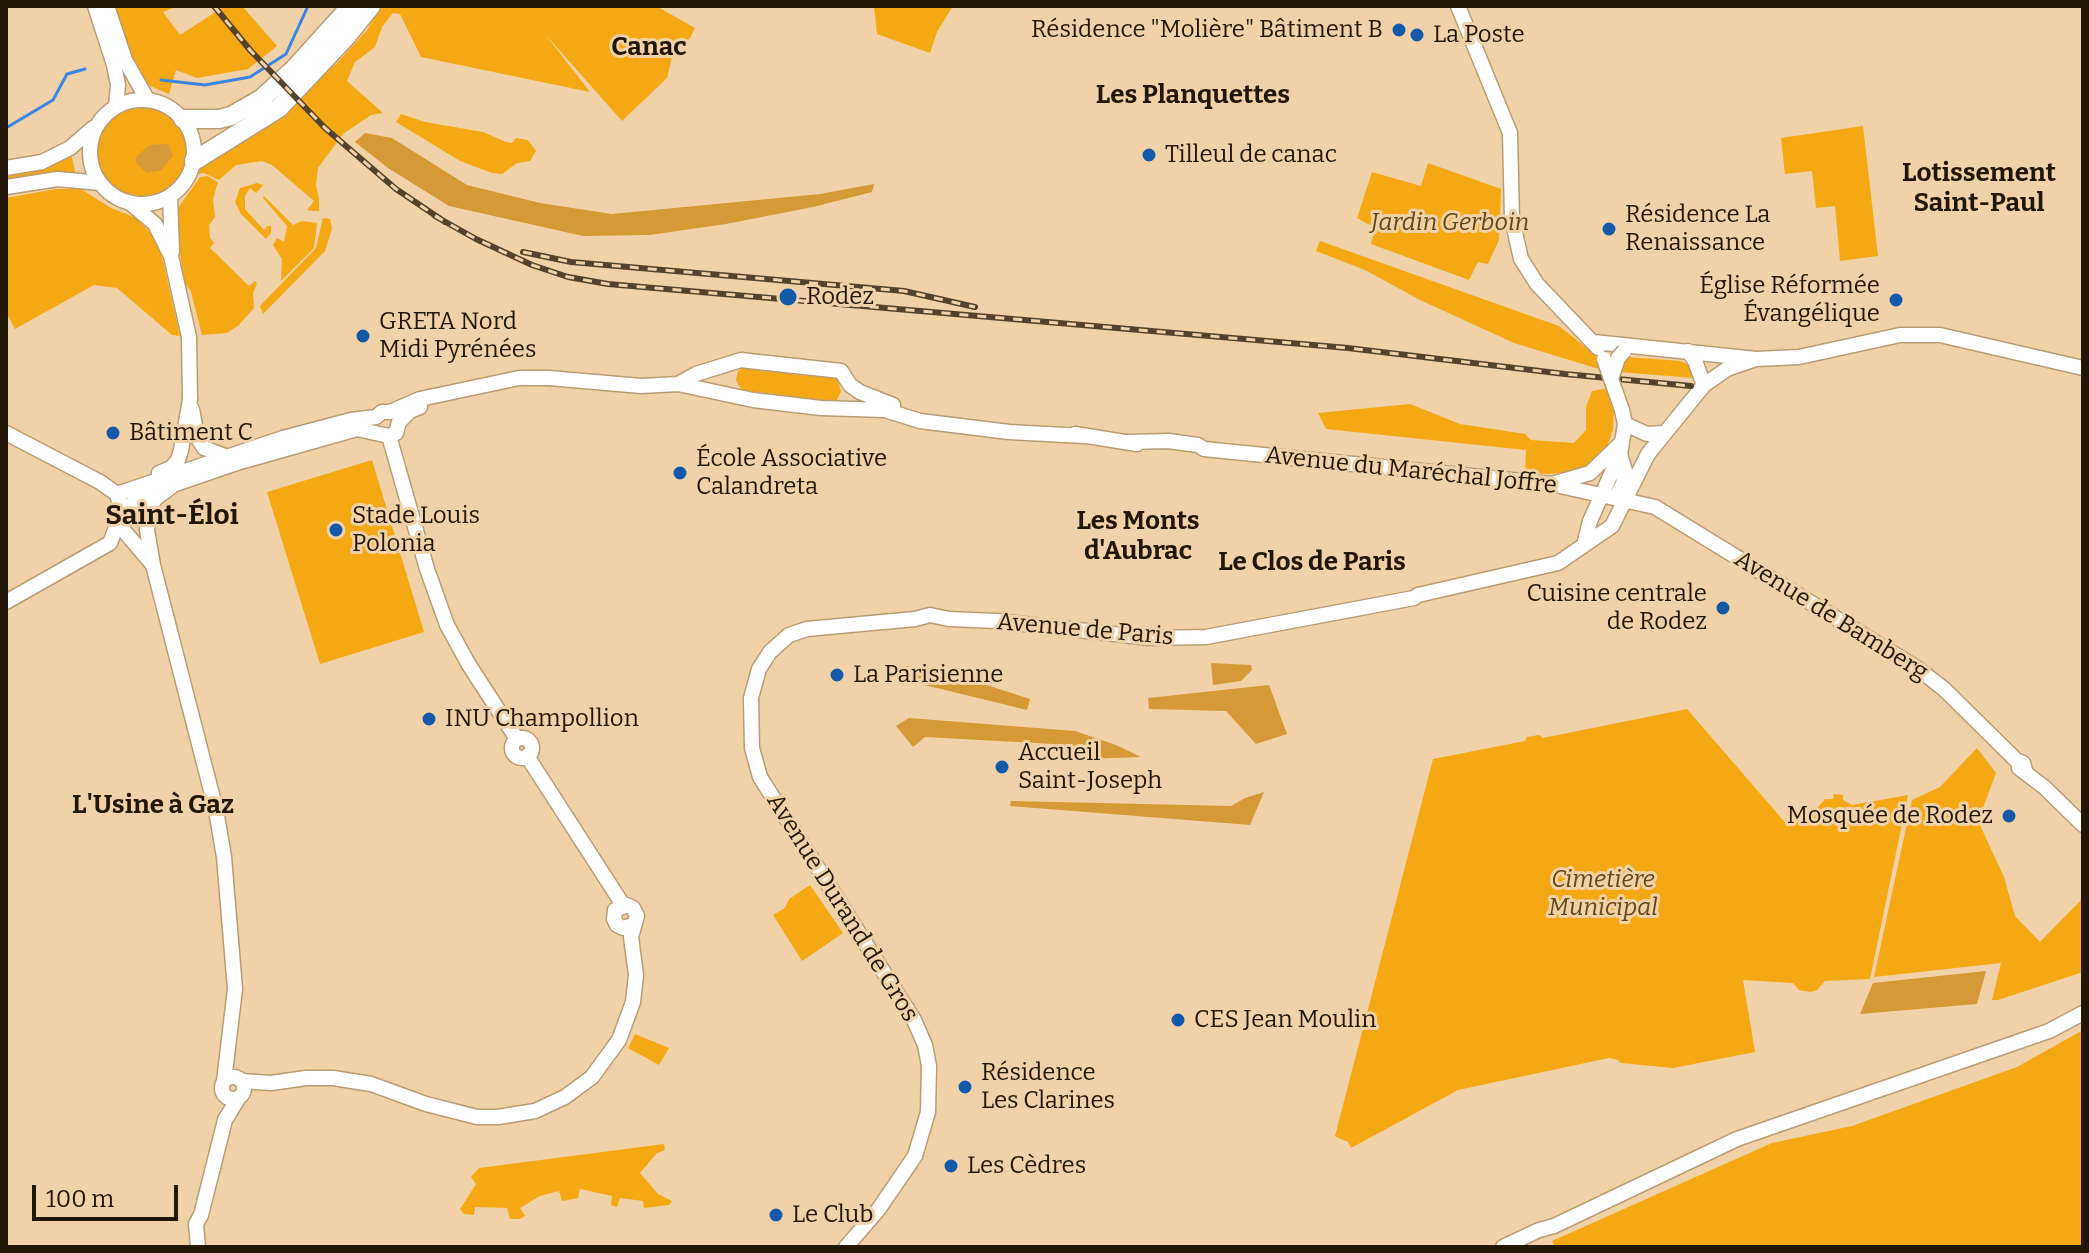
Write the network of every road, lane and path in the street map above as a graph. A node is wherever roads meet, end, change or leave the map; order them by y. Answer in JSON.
{"nodes":[{"id":1,"x":95,"y":6,"type":"edge"},
{"id":2,"x":107,"y":6,"type":"edge"},
{"id":3,"x":351,"y":6,"type":"edge"},
{"id":4,"x":371,"y":6,"type":"edge"},
{"id":5,"x":1458,"y":6,"type":"edge"},
{"id":6,"x":147,"y":99,"type":"junction"},
{"id":7,"x":116,"y":106,"type":"junction"},
{"id":8,"x":183,"y":119,"type":"junction"},
{"id":9,"x":97,"y":125,"type":"junction"},
{"id":10,"x":194,"y":161,"type":"junction"},
{"id":11,"x":6,"y":168,"type":"edge"},
{"id":12,"x":100,"y":183,"type":"junction"},
{"id":13,"x":6,"y":187,"type":"edge"},
{"id":14,"x":170,"y":196,"type":"junction"},
{"id":15,"x":130,"y":203,"type":"junction"},
{"id":16,"x":171,"y":256,"type":"junction"},
{"id":17,"x":1594,"y":342,"type":"junction"},
{"id":18,"x":1627,"y":349,"type":"junction"},
{"id":19,"x":1692,"y":356,"type":"junction"},
{"id":20,"x":1756,"y":359,"type":"junction"},
{"id":21,"x":2083,"y":368,"type":"edge"},
{"id":22,"x":1612,"y":376,"type":"junction"},
{"id":23,"x":678,"y":384,"type":"junction"},
{"id":24,"x":1704,"y":385,"type":"junction"},
{"id":25,"x":190,"y":400,"type":"junction"},
{"id":26,"x":1624,"y":417,"type":"junction"},
{"id":27,"x":386,"y":424,"type":"junction"},
{"id":28,"x":6,"y":433,"type":"edge"},
{"id":29,"x":1663,"y":433,"type":"junction"},
{"id":30,"x":1084,"y":436,"type":"junction"},
{"id":31,"x":1621,"y":449,"type":"junction"},
{"id":32,"x":225,"y":456,"type":"junction"},
{"id":33,"x":1590,"y":473,"type":"junction"},
{"id":34,"x":1551,"y":484,"type":"junction"},
{"id":35,"x":171,"y":487,"type":"junction"},
{"id":36,"x":1618,"y":490,"type":"junction"},
{"id":37,"x":114,"y":491,"type":"junction"},
{"id":38,"x":1650,"y":506,"type":"junction"},
{"id":39,"x":121,"y":518,"type":"junction"},
{"id":40,"x":1590,"y":521,"type":"junction"},
{"id":41,"x":1612,"y":526,"type":"junction"},
{"id":42,"x":110,"y":543,"type":"junction"},
{"id":43,"x":1589,"y":543,"type":"junction"},
{"id":44,"x":140,"y":550,"type":"junction"},
{"id":45,"x":153,"y":565,"type":"junction"},
{"id":46,"x":13,"y":592,"type":"edge"},
{"id":47,"x":6,"y":602,"type":"edge"},
{"id":48,"x":753,"y":688,"type":"joint"},
{"id":49,"x":2083,"y":825,"type":"edge"},
{"id":50,"x":2083,"y":1013,"type":"edge"},
{"id":51,"x":234,"y":1087,"type":"junction"},
{"id":52,"x":198,"y":1244,"type":"edge"},
{"id":53,"x":1512,"y":1246,"type":"edge"},
{"id":54,"x":846,"y":1247,"type":"edge"}],
"edges":[{"from":1,"to":7,"type":"main road"},
{"from":2,"to":6,"type":"main road"},
{"from":3,"to":8,"type":"highway"},
{"from":4,"to":10,"type":"highway"},
{"from":5,"to":17,"type":"main road"},
{"from":6,"to":7,"type":"main road"},
{"from":6,"to":8,"type":"main road"},
{"from":7,"to":9,"type":"main road"},
{"from":8,"to":10,"type":"main road"},
{"from":9,"to":11,"type":"main road"},
{"from":9,"to":12,"type":"main road"},
{"from":10,"to":14,"type":"main road"},
{"from":12,"to":13,"type":"main road"},
{"from":12,"to":15,"type":"main road"},
{"from":14,"to":15,"type":"main road"},
{"from":14,"to":16,"type":"main road"},
{"from":15,"to":16,"type":"main road"},
{"from":16,"to":25,"type":"main road"},
{"from":17,"to":18,"type":"main road"},
{"from":17,"to":22,"type":"main road","bridge":true},
{"from":18,"to":19,"type":"main road"},
{"from":18,"to":22,"type":"main road","bridge":true},
{"from":19,"to":20,"type":"main road"},
{"from":19,"to":24,"type":"main road"},
{"from":20,"to":21,"type":"main road"},
{"from":20,"to":24,"type":"main road"},
{"from":22,"to":26,"type":"main road","bridge":true},
{"from":23,"to":27,"type":"main road","name":"Avenue du Maréchal Joffre"},
{"from":23,"to":30,"type":"main road","name":"Avenue du Maréchal Joffre"},
{"from":23,"to":30,"type":"main road","name":"Avenue du Maréchal Joffre"},
{"from":24,"to":29,"type":"main road"},
{"from":25,"to":32,"type":"main road"},
{"from":25,"to":37,"type":"main road"},
{"from":26,"to":29,"type":"main road"},
{"from":26,"to":31,"type":"main road"},
{"from":27,"to":32,"type":"main road","name":"Avenue du Maréchal Joffre"},
{"from":27,"to":35,"type":"main road","name":"Avenue du Maréchal Joffre"},
{"from":27,"to":51,"type":"main road"},
{"from":28,"to":37,"type":"main road"},
{"from":29,"to":36,"type":"main road"},
{"from":30,"to":34,"type":"main road","name":"Avenue du Maréchal Joffre"},
{"from":31,"to":33,"type":"main road"},
{"from":31,"to":36,"type":"main road"},
{"from":32,"to":37,"type":"main road","name":"Avenue du Maréchal Joffre"},
{"from":33,"to":34,"type":"main road"},
{"from":33,"to":36,"type":"main road"},
{"from":34,"to":36,"type":"main road","name":"Avenue du Maréchal Joffre"},
{"from":34,"to":40,"type":"main road"},
{"from":35,"to":39,"type":"main road","name":"Avenue du Maréchal Joffre"},
{"from":35,"to":45,"type":"main road"},
{"from":36,"to":38,"type":"main road","name":"Avenue de Bamberg"},
{"from":36,"to":40,"type":"main road"},
{"from":36,"to":41,"type":"main road","name":"Avenue de Paris"},
{"from":36,"to":43,"type":"main road"},
{"from":37,"to":39,"type":"main road"},
{"from":38,"to":41,"type":"main road"},
{"from":38,"to":49,"type":"main road","name":"Avenue de Bamberg"},
{"from":39,"to":42,"type":"main road"},
{"from":39,"to":44,"type":"main road"},
{"from":40,"to":43,"type":"main road"},
{"from":41,"to":43,"type":"main road","name":"Avenue de Paris"},
{"from":42,"to":44,"type":"main road"},
{"from":42,"to":46,"type":"main road"},
{"from":43,"to":48,"type":"main road","name":"Avenue de Paris"},
{"from":44,"to":45,"type":"main road"},
{"from":45,"to":51,"type":"main road"},
{"from":46,"to":47,"type":"main road"},
{"from":48,"to":54,"type":"main road","name":"Avenue Durand de Gros"},
{"from":50,"to":53,"type":"main road"},
{"from":51,"to":52,"type":"main road"}]}
